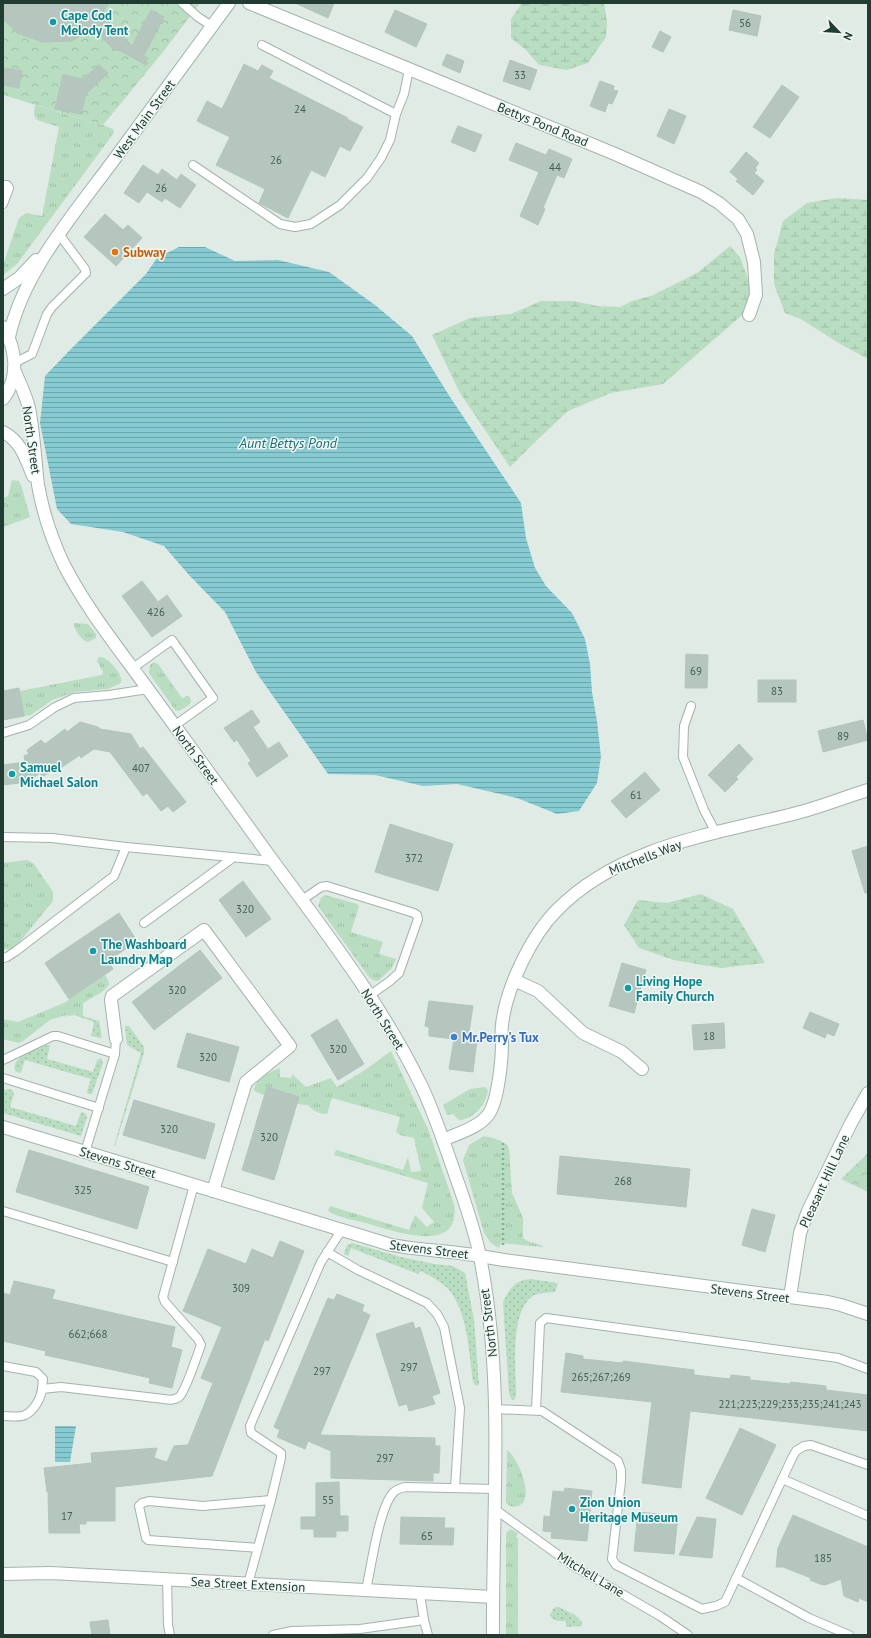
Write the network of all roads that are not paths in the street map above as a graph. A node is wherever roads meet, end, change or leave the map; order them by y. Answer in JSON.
{"nodes":[{"id":1,"x":183,"y":3,"type":"edge"},
{"id":2,"x":229,"y":3,"type":"edge"},
{"id":3,"x":249,"y":3,"type":"edge"},
{"id":4,"x":212,"y":26,"type":"junction"},
{"id":5,"x":262,"y":45,"type":"dead end"},
{"id":6,"x":409,"y":69,"type":"junction"},
{"id":7,"x":396,"y":114,"type":"junction"},
{"id":8,"x":193,"y":164,"type":"dead end"},
{"id":9,"x":3,"y":185,"type":"edge"},
{"id":10,"x":3,"y":204,"type":"edge"},
{"id":11,"x":59,"y":234,"type":"junction"},
{"id":12,"x":3,"y":288,"type":"edge"},
{"id":13,"x":749,"y":315,"type":"dead end"},
{"id":14,"x":3,"y":327,"type":"edge"},
{"id":15,"x":9,"y":337,"type":"junction"},
{"id":16,"x":14,"y":366,"type":"junction"},
{"id":17,"x":3,"y":399,"type":"edge"},
{"id":18,"x":3,"y":432,"type":"edge"},
{"id":19,"x":39,"y":488,"type":"junction"},
{"id":20,"x":133,"y":668,"type":"junction"},
{"id":21,"x":148,"y":689,"type":"junction"},
{"id":22,"x":691,"y":706,"type":"dead end"},
{"id":23,"x":174,"y":726,"type":"junction"},
{"id":24,"x":3,"y":733,"type":"edge"},
{"id":25,"x":868,"y":790,"type":"edge"},
{"id":26,"x":716,"y":833,"type":"junction"},
{"id":27,"x":3,"y":837,"type":"edge"},
{"id":28,"x":126,"y":847,"type":"junction"},
{"id":29,"x":234,"y":857,"type":"junction"},
{"id":30,"x":274,"y":861,"type":"junction"},
{"id":31,"x":302,"y":900,"type":"junction"},
{"id":32,"x":144,"y":923,"type":"dead end"},
{"id":33,"x":3,"y":958,"type":"edge"},
{"id":34,"x":514,"y":980,"type":"junction"},
{"id":35,"x":369,"y":996,"type":"junction"},
{"id":36,"x":116,"y":1039,"type":"joint"},
{"id":37,"x":115,"y":1054,"type":"junction"},
{"id":38,"x":3,"y":1060,"type":"edge"},
{"id":39,"x":642,"y":1069,"type":"dead end"},
{"id":40,"x":3,"y":1078,"type":"edge"},
{"id":41,"x":868,"y":1093,"type":"edge"},
{"id":42,"x":99,"y":1108,"type":"junction"},
{"id":43,"x":3,"y":1128,"type":"edge"},
{"id":44,"x":443,"y":1140,"type":"junction"},
{"id":45,"x":85,"y":1152,"type":"junction"},
{"id":46,"x":194,"y":1185,"type":"junction"},
{"id":47,"x":213,"y":1191,"type":"junction"},
{"id":48,"x":3,"y":1212,"type":"edge"},
{"id":49,"x":341,"y":1231,"type":"junction"},
{"id":50,"x":327,"y":1252,"type":"junction"},
{"id":51,"x":480,"y":1256,"type":"junction"},
{"id":52,"x":173,"y":1262,"type":"junction"},
{"id":53,"x":790,"y":1298,"type":"junction"},
{"id":54,"x":868,"y":1314,"type":"edge"},
{"id":55,"x":3,"y":1366,"type":"edge"},
{"id":56,"x":868,"y":1369,"type":"edge"},
{"id":57,"x":42,"y":1389,"type":"junction"},
{"id":58,"x":495,"y":1409,"type":"junction"},
{"id":59,"x":536,"y":1410,"type":"junction"},
{"id":60,"x":3,"y":1416,"type":"edge"},
{"id":61,"x":868,"y":1465,"type":"edge"},
{"id":62,"x":782,"y":1479,"type":"junction"},
{"id":63,"x":455,"y":1488,"type":"junction"},
{"id":64,"x":496,"y":1490,"type":"junction"},
{"id":65,"x":271,"y":1500,"type":"junction"},
{"id":66,"x":496,"y":1510,"type":"junction"},
{"id":67,"x":868,"y":1516,"type":"edge"},
{"id":68,"x":258,"y":1548,"type":"junction"},
{"id":69,"x":3,"y":1574,"type":"edge"},
{"id":70,"x":736,"y":1578,"type":"junction"},
{"id":71,"x":167,"y":1579,"type":"junction"},
{"id":72,"x":248,"y":1584,"type":"junction"},
{"id":73,"x":366,"y":1590,"type":"junction"},
{"id":74,"x":420,"y":1594,"type":"junction"},
{"id":75,"x":493,"y":1597,"type":"junction"},
{"id":76,"x":424,"y":1620,"type":"junction"},
{"id":77,"x":170,"y":1635,"type":"edge"},
{"id":78,"x":273,"y":1635,"type":"edge"},
{"id":79,"x":428,"y":1635,"type":"edge"},
{"id":80,"x":493,"y":1635,"type":"edge"},
{"id":81,"x":688,"y":1635,"type":"edge"},
{"id":82,"x":849,"y":1635,"type":"edge"}],
"edges":[{"from":1,"to":4,"type":"lane"},
{"from":2,"to":4,"type":"street","name":"West Main Street"},
{"from":3,"to":6,"type":"street","name":"Bettys Pond Road"},
{"from":4,"to":11,"type":"street","name":"West Main Street"},
{"from":5,"to":7,"type":"lane"},
{"from":6,"to":7,"type":"lane"},
{"from":6,"to":13,"type":"street","name":"Bettys Pond Road"},
{"from":7,"to":8,"type":"lane"},
{"from":9,"to":10,"type":"lane"},
{"from":11,"to":12,"type":"street","name":"West Main Street"},
{"from":11,"to":15,"type":"street","name":"West Main Street"},
{"from":11,"to":16,"type":"lane"},
{"from":14,"to":15,"type":"street"},
{"from":15,"to":16,"type":"street"},
{"from":16,"to":17,"type":"street"},
{"from":16,"to":19,"type":"street","name":"North Street"},
{"from":18,"to":19,"type":"street","name":"North Street"},
{"from":19,"to":20,"type":"street","name":"North Street"},
{"from":20,"to":21,"type":"street","name":"North Street"},
{"from":20,"to":23,"type":"lane"},
{"from":21,"to":23,"type":"street","name":"North Street"},
{"from":21,"to":24,"type":"lane"},
{"from":22,"to":26,"type":"lane"},
{"from":23,"to":30,"type":"street","name":"North Street"},
{"from":25,"to":26,"type":"street","name":"Mitchells Way"},
{"from":26,"to":34,"type":"street","name":"Mitchells Way"},
{"from":27,"to":28,"type":"lane"},
{"from":28,"to":29,"type":"lane"},
{"from":28,"to":33,"type":"lane"},
{"from":29,"to":30,"type":"lane"},
{"from":29,"to":32,"type":"lane"},
{"from":30,"to":31,"type":"street","name":"North Street"},
{"from":31,"to":35,"type":"street","name":"North Street"},
{"from":31,"to":35,"type":"lane"},
{"from":34,"to":39,"type":"street"},
{"from":34,"to":44,"type":"street","name":"Mitchells Way"},
{"from":35,"to":44,"type":"street","name":"North Street"},
{"from":36,"to":37,"type":"lane"},
{"from":36,"to":47,"type":"street"},
{"from":37,"to":38,"type":"lane"},
{"from":37,"to":42,"type":"lane"},
{"from":40,"to":42,"type":"lane"},
{"from":41,"to":53,"type":"street","name":"Pleasant Hill Lane"},
{"from":42,"to":45,"type":"lane"},
{"from":43,"to":45,"type":"street","name":"Stevens Street"},
{"from":44,"to":51,"type":"street","name":"North Street"},
{"from":45,"to":46,"type":"street","name":"Stevens Street"},
{"from":46,"to":47,"type":"street","name":"Stevens Street"},
{"from":46,"to":52,"type":"lane"},
{"from":47,"to":49,"type":"street","name":"Stevens Street"},
{"from":48,"to":52,"type":"lane"},
{"from":49,"to":50,"type":"lane"},
{"from":49,"to":51,"type":"street","name":"Stevens Street"},
{"from":50,"to":63,"type":"lane"},
{"from":50,"to":65,"type":"lane"},
{"from":51,"to":53,"type":"street","name":"Stevens Street"},
{"from":51,"to":58,"type":"street","name":"North Street"},
{"from":52,"to":57,"type":"lane"},
{"from":53,"to":54,"type":"street","name":"Stevens Street"},
{"from":55,"to":57,"type":"lane"},
{"from":56,"to":59,"type":"lane"},
{"from":57,"to":60,"type":"lane"},
{"from":58,"to":59,"type":"lane"},
{"from":58,"to":64,"type":"street","name":"North Street"},
{"from":59,"to":70,"type":"lane"},
{"from":61,"to":62,"type":"lane"},
{"from":62,"to":67,"type":"lane"},
{"from":62,"to":70,"type":"lane"},
{"from":63,"to":64,"type":"lane"},
{"from":63,"to":73,"type":"lane"},
{"from":64,"to":66,"type":"street","name":"North Street"},
{"from":65,"to":68,"type":"lane"},
{"from":65,"to":68,"type":"lane"},
{"from":66,"to":75,"type":"street","name":"North Street"},
{"from":66,"to":81,"type":"lane","name":"Mitchell Lane"},
{"from":68,"to":72,"type":"lane"},
{"from":69,"to":71,"type":"street","name":"Sea Street Extension"},
{"from":70,"to":82,"type":"lane"},
{"from":71,"to":72,"type":"street","name":"Sea Street Extension"},
{"from":71,"to":77,"type":"lane"},
{"from":72,"to":73,"type":"street","name":"Sea Street Extension"},
{"from":73,"to":74,"type":"street","name":"Sea Street Extension"},
{"from":74,"to":75,"type":"street","name":"Sea Street Extension"},
{"from":74,"to":76,"type":"lane"},
{"from":75,"to":80,"type":"street","name":"North Street"},
{"from":76,"to":78,"type":"lane"},
{"from":76,"to":79,"type":"lane"}]}
